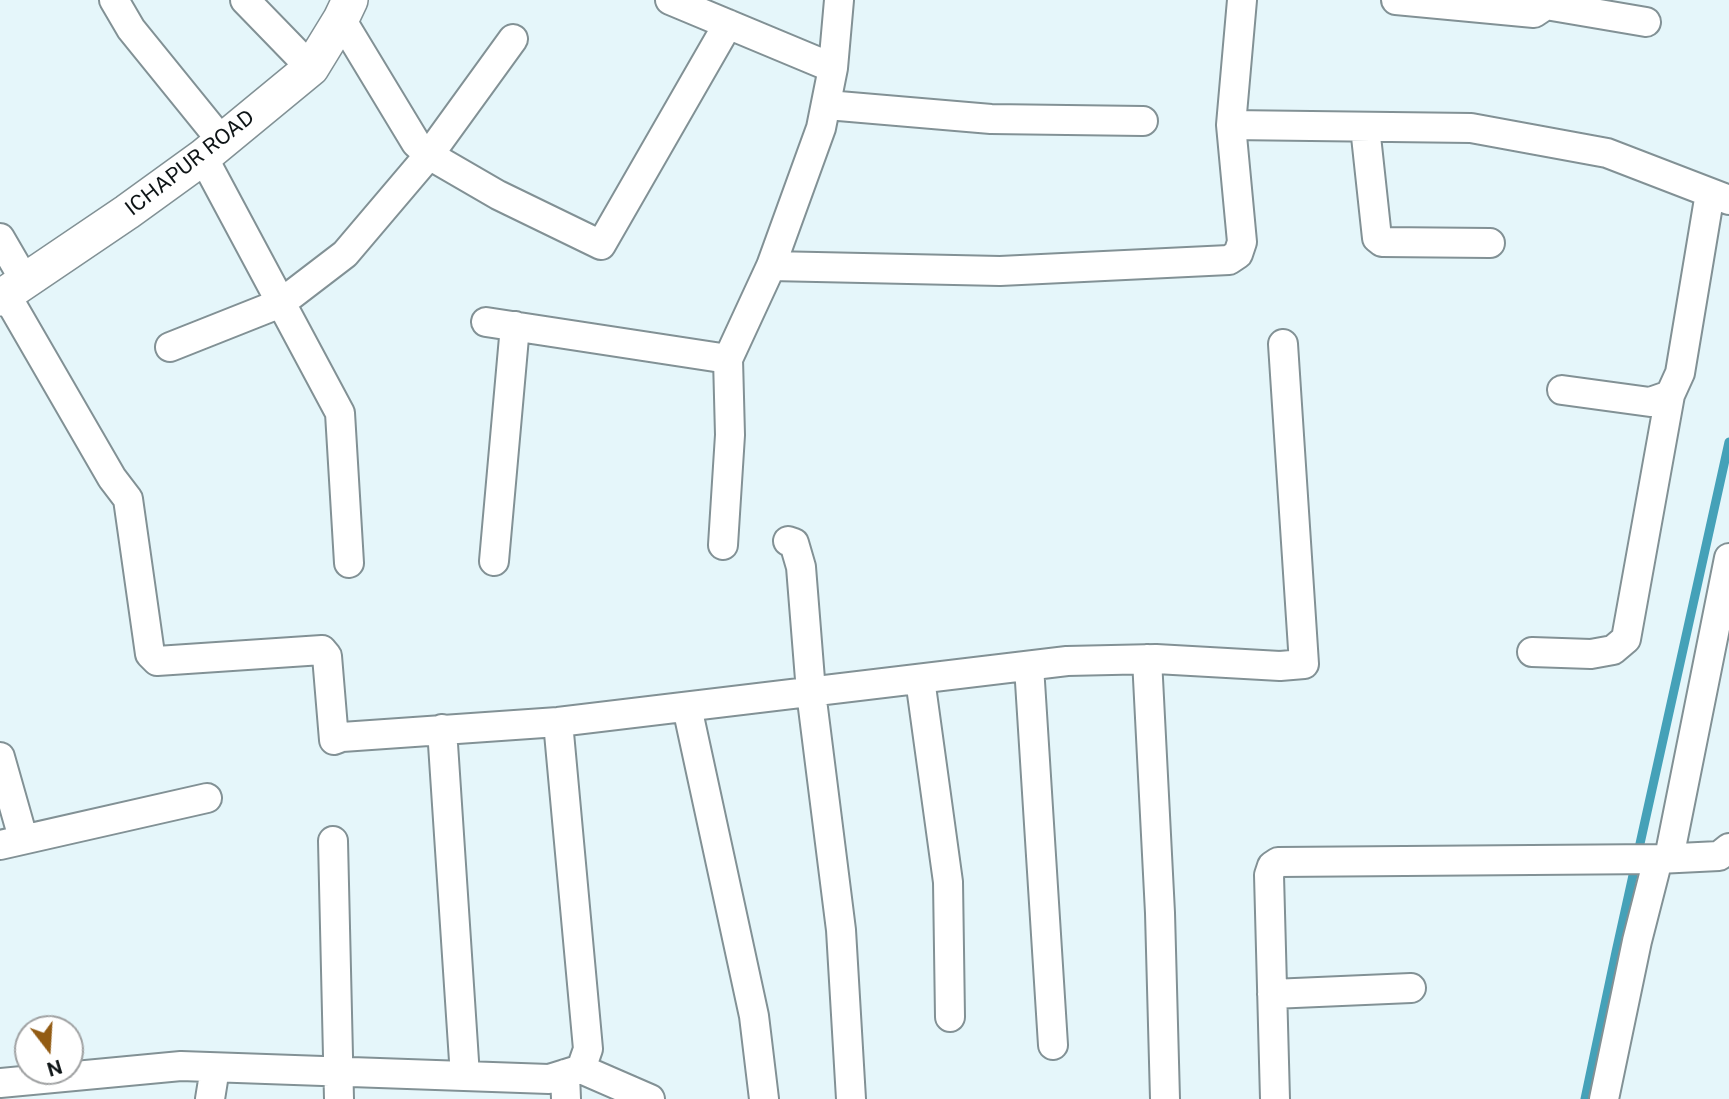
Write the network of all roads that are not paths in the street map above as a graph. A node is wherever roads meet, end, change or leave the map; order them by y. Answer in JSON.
{"nodes":[{"id":1,"x":114,"y":0,"type":"edge"},
{"id":2,"x":245,"y":0,"type":"edge"},
{"id":3,"x":670,"y":0,"type":"edge"},
{"id":4,"x":839,"y":0,"type":"edge"},
{"id":5,"x":1242,"y":0,"type":"edge"},
{"id":6,"x":1396,"y":0,"type":"edge"},
{"id":7,"x":1546,"y":2,"type":"edge"},
{"id":8,"x":345,"y":9,"type":"edge"},
{"id":9,"x":1646,"y":22,"type":"dead end"},
{"id":10,"x":728,"y":24,"type":"junction"},
{"id":11,"x":513,"y":39,"type":"dead end"},
{"id":12,"x":311,"y":68,"type":"junction"},
{"id":13,"x":832,"y":68,"type":"junction"},
{"id":14,"x":827,"y":105,"type":"junction"},
{"id":15,"x":1143,"y":121,"type":"dead end"},
{"id":16,"x":1231,"y":125,"type":"junction"},
{"id":17,"x":1365,"y":127,"type":"junction"},
{"id":18,"x":212,"y":148,"type":"junction"},
{"id":19,"x":429,"y":155,"type":"junction"},
{"id":20,"x":1719,"y":196,"type":"edge"},
{"id":21,"x":0,"y":238,"type":"edge"},
{"id":22,"x":1490,"y":243,"type":"dead end"},
{"id":23,"x":771,"y":266,"type":"junction"},
{"id":24,"x":10,"y":290,"type":"edge"},
{"id":25,"x":281,"y":303,"type":"junction"},
{"id":26,"x":486,"y":322,"type":"dead end"},
{"id":27,"x":515,"y":327,"type":"junction"},
{"id":28,"x":1283,"y":344,"type":"dead end"},
{"id":29,"x":170,"y":347,"type":"dead end"},
{"id":30,"x":729,"y":359,"type":"junction"},
{"id":31,"x":1562,"y":390,"type":"dead end"},
{"id":32,"x":1670,"y":395,"type":"junction"},
{"id":33,"x":788,"y":541,"type":"dead end"},
{"id":34,"x":723,"y":545,"type":"dead end"},
{"id":35,"x":1729,"y":558,"type":"edge"},
{"id":36,"x":494,"y":561,"type":"dead end"},
{"id":37,"x":349,"y":563,"type":"dead end"},
{"id":38,"x":1532,"y":652,"type":"dead end"},
{"id":39,"x":1147,"y":659,"type":"junction"},
{"id":40,"x":1029,"y":666,"type":"junction"},
{"id":41,"x":920,"y":679,"type":"junction"},
{"id":42,"x":811,"y":692,"type":"junction"},
{"id":43,"x":687,"y":707,"type":"junction"},
{"id":44,"x":558,"y":722,"type":"junction"},
{"id":45,"x":442,"y":729,"type":"junction"},
{"id":46,"x":0,"y":757,"type":"edge"},
{"id":47,"x":207,"y":798,"type":"dead end"},
{"id":48,"x":333,"y":841,"type":"dead end"},
{"id":49,"x":11,"y":842,"type":"edge"},
{"id":50,"x":1729,"y":848,"type":"edge"},
{"id":51,"x":1648,"y":858,"type":"junction"},
{"id":52,"x":1411,"y":988,"type":"dead end"},
{"id":53,"x":1272,"y":994,"type":"junction"},
{"id":54,"x":950,"y":1017,"type":"dead end"},
{"id":55,"x":1053,"y":1045,"type":"dead end"},
{"id":56,"x":215,"y":1068,"type":"junction"},
{"id":57,"x":465,"y":1076,"type":"junction"},
{"id":58,"x":571,"y":1081,"type":"edge"},
{"id":59,"x":0,"y":1083,"type":"edge"},
{"id":60,"x":339,"y":1085,"type":"edge"},
{"id":61,"x":210,"y":1099,"type":"edge"},
{"id":62,"x":650,"y":1099,"type":"edge"},
{"id":63,"x":764,"y":1099,"type":"edge"},
{"id":64,"x":851,"y":1099,"type":"edge"},
{"id":65,"x":1165,"y":1099,"type":"edge"},
{"id":66,"x":1275,"y":1099,"type":"edge"},
{"id":67,"x":1604,"y":1099,"type":"edge"}],
"edges":[{"from":1,"to":18,"type":"street"},
{"from":2,"to":12,"type":"street"},
{"from":3,"to":10,"type":"street"},
{"from":4,"to":13,"type":"street"},
{"from":5,"to":16,"type":"street"},
{"from":6,"to":7,"type":"street"},
{"from":7,"to":9,"type":"street"},
{"from":8,"to":12,"type":"street","name":"ICHAPUR ROAD"},
{"from":8,"to":19,"type":"street"},
{"from":10,"to":13,"type":"street"},
{"from":10,"to":19,"type":"street"},
{"from":11,"to":19,"type":"street"},
{"from":12,"to":18,"type":"street","name":"ICHAPUR ROAD"},
{"from":13,"to":14,"type":"street"},
{"from":14,"to":15,"type":"street"},
{"from":14,"to":23,"type":"street"},
{"from":16,"to":17,"type":"street"},
{"from":16,"to":23,"type":"street"},
{"from":17,"to":20,"type":"street"},
{"from":17,"to":22,"type":"street"},
{"from":18,"to":24,"type":"street","name":"ICHAPUR ROAD"},
{"from":18,"to":25,"type":"street"},
{"from":19,"to":25,"type":"street"},
{"from":20,"to":32,"type":"street"},
{"from":21,"to":24,"type":"street"},
{"from":23,"to":30,"type":"street"},
{"from":24,"to":45,"type":"street"},
{"from":25,"to":29,"type":"street"},
{"from":25,"to":37,"type":"street"},
{"from":26,"to":27,"type":"street"},
{"from":27,"to":30,"type":"street"},
{"from":27,"to":36,"type":"street"},
{"from":28,"to":39,"type":"street"},
{"from":30,"to":34,"type":"street"},
{"from":31,"to":32,"type":"street"},
{"from":32,"to":38,"type":"street"},
{"from":33,"to":42,"type":"street"},
{"from":35,"to":51,"type":"street"},
{"from":39,"to":40,"type":"street"},
{"from":39,"to":65,"type":"street"},
{"from":40,"to":41,"type":"street"},
{"from":40,"to":55,"type":"street"},
{"from":41,"to":42,"type":"street"},
{"from":41,"to":54,"type":"street"},
{"from":42,"to":43,"type":"street"},
{"from":42,"to":64,"type":"street"},
{"from":43,"to":44,"type":"street"},
{"from":43,"to":63,"type":"street"},
{"from":44,"to":45,"type":"street"},
{"from":44,"to":58,"type":"street"},
{"from":45,"to":57,"type":"street"},
{"from":46,"to":49,"type":"street"},
{"from":47,"to":49,"type":"street"},
{"from":48,"to":60,"type":"street"},
{"from":50,"to":51,"type":"street"},
{"from":51,"to":53,"type":"street"},
{"from":51,"to":67,"type":"street"},
{"from":52,"to":53,"type":"street"},
{"from":53,"to":66,"type":"street"},
{"from":56,"to":59,"type":"street"},
{"from":56,"to":60,"type":"street"},
{"from":56,"to":61,"type":"street"},
{"from":57,"to":58,"type":"street"},
{"from":57,"to":60,"type":"street"},
{"from":58,"to":62,"type":"street"}]}
